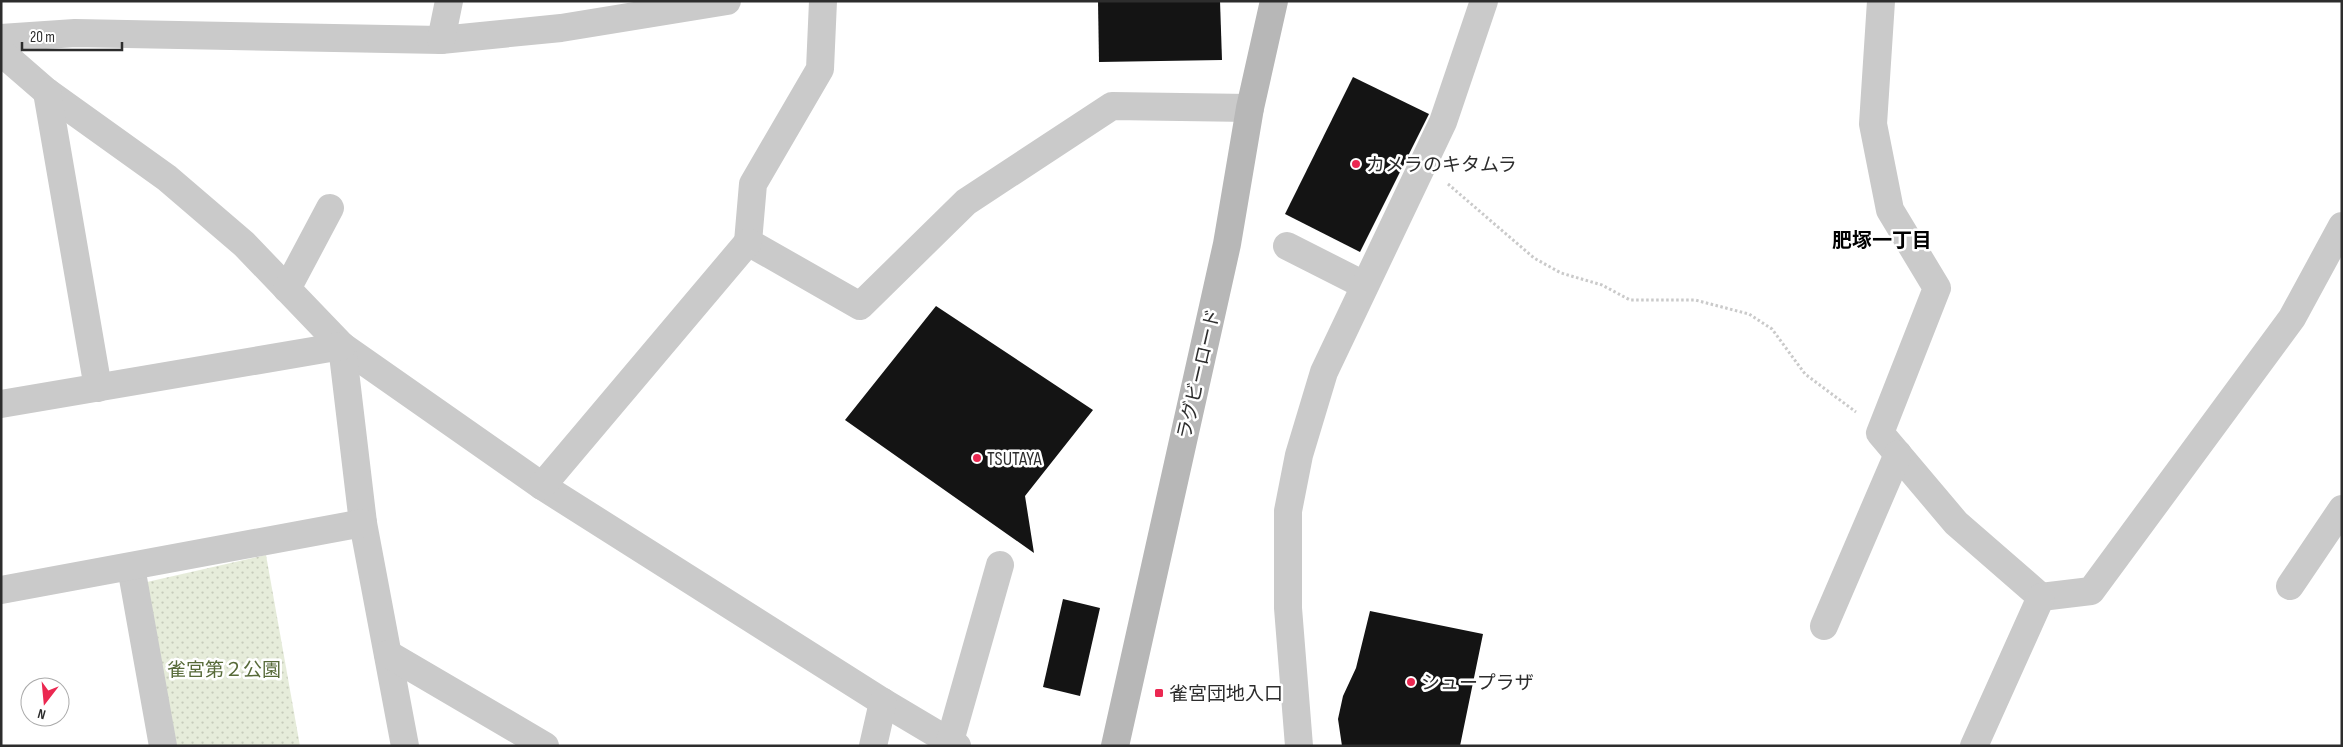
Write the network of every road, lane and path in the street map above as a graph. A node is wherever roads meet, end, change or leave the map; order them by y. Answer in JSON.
{"nodes":[{"id":1,"x":449,"y":1,"type":"edge"},
{"id":2,"x":727,"y":1,"type":"edge"},
{"id":3,"x":823,"y":1,"type":"edge"},
{"id":4,"x":1274,"y":1,"type":"edge"},
{"id":5,"x":1484,"y":1,"type":"edge"},
{"id":6,"x":1881,"y":1,"type":"edge"},
{"id":7,"x":1,"y":38,"type":"edge"},
{"id":8,"x":441,"y":40,"type":"junction"},
{"id":9,"x":1,"y":52,"type":"edge"},
{"id":10,"x":47,"y":92,"type":"junction"},
{"id":11,"x":1250,"y":108,"type":"junction"},
{"id":12,"x":1423,"y":162,"type":"junction"},
{"id":13,"x":330,"y":208,"type":"dead end"},
{"id":14,"x":2342,"y":226,"type":"edge"},
{"id":15,"x":748,"y":242,"type":"junction"},
{"id":16,"x":1287,"y":246,"type":"dead end"},
{"id":17,"x":1364,"y":285,"type":"junction"},
{"id":18,"x":287,"y":289,"type":"junction"},
{"id":19,"x":342,"y":346,"type":"junction"},
{"id":20,"x":98,"y":388,"type":"junction"},
{"id":21,"x":1,"y":404,"type":"edge"},
{"id":22,"x":1881,"y":430,"type":"junction"},
{"id":23,"x":1898,"y":454,"type":"junction"},
{"id":24,"x":542,"y":486,"type":"junction"},
{"id":25,"x":2342,"y":509,"type":"edge"},
{"id":26,"x":363,"y":523,"type":"junction"},
{"id":27,"x":1000,"y":565,"type":"dead end"},
{"id":28,"x":131,"y":567,"type":"junction"},
{"id":29,"x":2290,"y":586,"type":"dead end"},
{"id":30,"x":1,"y":590,"type":"edge"},
{"id":31,"x":2041,"y":597,"type":"junction"},
{"id":32,"x":1824,"y":626,"type":"dead end"},
{"id":33,"x":388,"y":654,"type":"junction"},
{"id":34,"x":883,"y":702,"type":"junction"},
{"id":35,"x":953,"y":743,"type":"edge"},
{"id":36,"x":163,"y":746,"type":"edge"},
{"id":37,"x":404,"y":746,"type":"edge"},
{"id":38,"x":545,"y":746,"type":"edge"},
{"id":39,"x":873,"y":746,"type":"edge"},
{"id":40,"x":1115,"y":746,"type":"edge"},
{"id":41,"x":1298,"y":746,"type":"edge"},
{"id":42,"x":1974,"y":746,"type":"edge"}],
"edges":[{"from":1,"to":8,"type":"street"},
{"from":2,"to":8,"type":"street"},
{"from":3,"to":15,"type":"street"},
{"from":4,"to":11,"type":"street","name":"ラグビーロード"},
{"from":5,"to":12,"type":"street"},
{"from":6,"to":22,"type":"street"},
{"from":7,"to":8,"type":"street"},
{"from":9,"to":10,"type":"street"},
{"from":10,"to":18,"type":"street"},
{"from":10,"to":20,"type":"street"},
{"from":11,"to":15,"type":"street"},
{"from":11,"to":40,"type":"street","name":"ラグビーロード"},
{"from":12,"to":17,"type":"street"},
{"from":12,"to":22,"type":"path"},
{"from":13,"to":18,"type":"street"},
{"from":14,"to":31,"type":"street"},
{"from":15,"to":24,"type":"street"},
{"from":16,"to":17,"type":"street"},
{"from":17,"to":41,"type":"street"},
{"from":18,"to":19,"type":"street"},
{"from":19,"to":20,"type":"street"},
{"from":19,"to":24,"type":"street"},
{"from":19,"to":26,"type":"street"},
{"from":20,"to":21,"type":"street"},
{"from":22,"to":23,"type":"street"},
{"from":23,"to":31,"type":"street"},
{"from":23,"to":32,"type":"street"},
{"from":24,"to":34,"type":"street"},
{"from":25,"to":29,"type":"street"},
{"from":26,"to":28,"type":"street"},
{"from":26,"to":33,"type":"street"},
{"from":27,"to":35,"type":"street"},
{"from":28,"to":30,"type":"street"},
{"from":28,"to":36,"type":"street"},
{"from":31,"to":42,"type":"street"},
{"from":33,"to":37,"type":"street"},
{"from":33,"to":38,"type":"street"},
{"from":34,"to":35,"type":"street"},
{"from":34,"to":39,"type":"street"}]}
